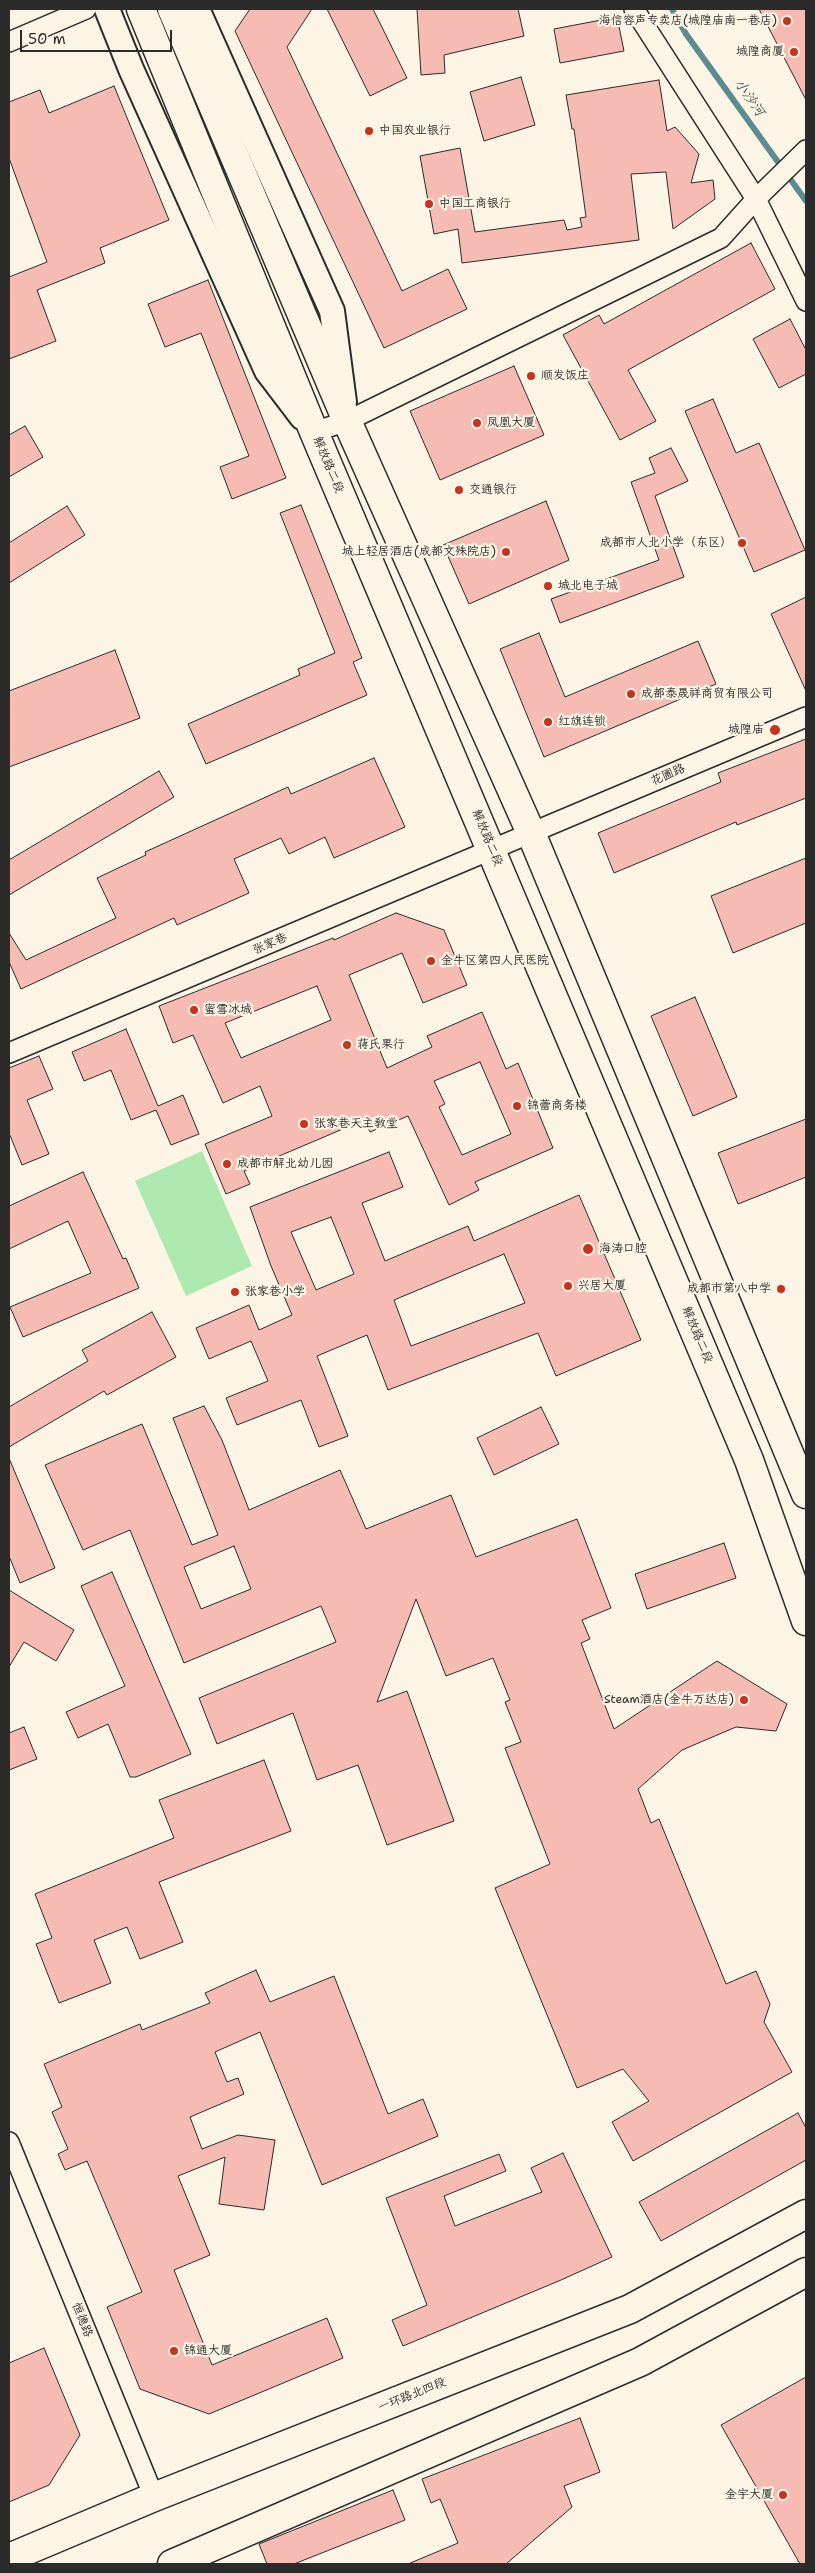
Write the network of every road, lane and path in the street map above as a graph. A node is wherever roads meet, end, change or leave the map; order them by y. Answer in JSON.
{"nodes":[{"id":1,"x":86,"y":9,"type":"edge"},
{"id":2,"x":107,"y":9,"type":"edge"},
{"id":3,"x":141,"y":9,"type":"edge"},
{"id":4,"x":172,"y":9,"type":"edge"},
{"id":5,"x":197,"y":9,"type":"edge"},
{"id":6,"x":634,"y":9,"type":"edge"},
{"id":7,"x":9,"y":42,"type":"edge"},
{"id":8,"x":198,"y":44,"type":"junction"},
{"id":9,"x":805,"y":151,"type":"edge"},
{"id":10,"x":762,"y":193,"type":"junction"},
{"id":11,"x":806,"y":301,"type":"edge"},
{"id":12,"x":347,"y":421,"type":"junction"},
{"id":13,"x":314,"y":432,"type":"junction"},
{"id":14,"x":806,"y":717,"type":"edge"},
{"id":15,"x":531,"y":833,"type":"junction"},
{"id":16,"x":492,"y":851,"type":"junction"},
{"id":17,"x":9,"y":1053,"type":"edge"},
{"id":18,"x":806,"y":1494,"type":"edge"},
{"id":19,"x":806,"y":1621,"type":"edge"},
{"id":20,"x":9,"y":2142,"type":"edge"},
{"id":21,"x":806,"y":2214,"type":"edge"},
{"id":22,"x":806,"y":2272,"type":"edge"},
{"id":23,"x":154,"y":2497,"type":"junction"},
{"id":24,"x":9,"y":2558,"type":"edge"},
{"id":25,"x":174,"y":2564,"type":"edge"}],
"edges":[{"from":1,"to":7,"type":"street"},
{"from":2,"to":13,"type":"street"},
{"from":3,"to":13,"type":"main road","name":"解放路二段"},
{"from":4,"to":8,"type":"main road"},
{"from":5,"to":8,"type":"street"},
{"from":6,"to":10,"type":"street"},
{"from":8,"to":12,"type":"main road"},
{"from":9,"to":10,"type":"street"},
{"from":10,"to":11,"type":"street"},
{"from":10,"to":12,"type":"street"},
{"from":12,"to":13,"type":"street"},
{"from":12,"to":15,"type":"main road"},
{"from":13,"to":16,"type":"main road","name":"解放路二段"},
{"from":14,"to":15,"type":"street","name":"花圃路"},
{"from":15,"to":16,"type":"street","name":"张家巷"},
{"from":15,"to":18,"type":"main road"},
{"from":16,"to":17,"type":"street","name":"张家巷"},
{"from":16,"to":19,"type":"main road","name":"解放路二段"},
{"from":20,"to":23,"type":"street","name":"恒德路"},
{"from":21,"to":23,"type":"main road","name":"一环路北四段"},
{"from":22,"to":25,"type":"main road"},
{"from":23,"to":24,"type":"main road","name":"一环路北四段"}]}
